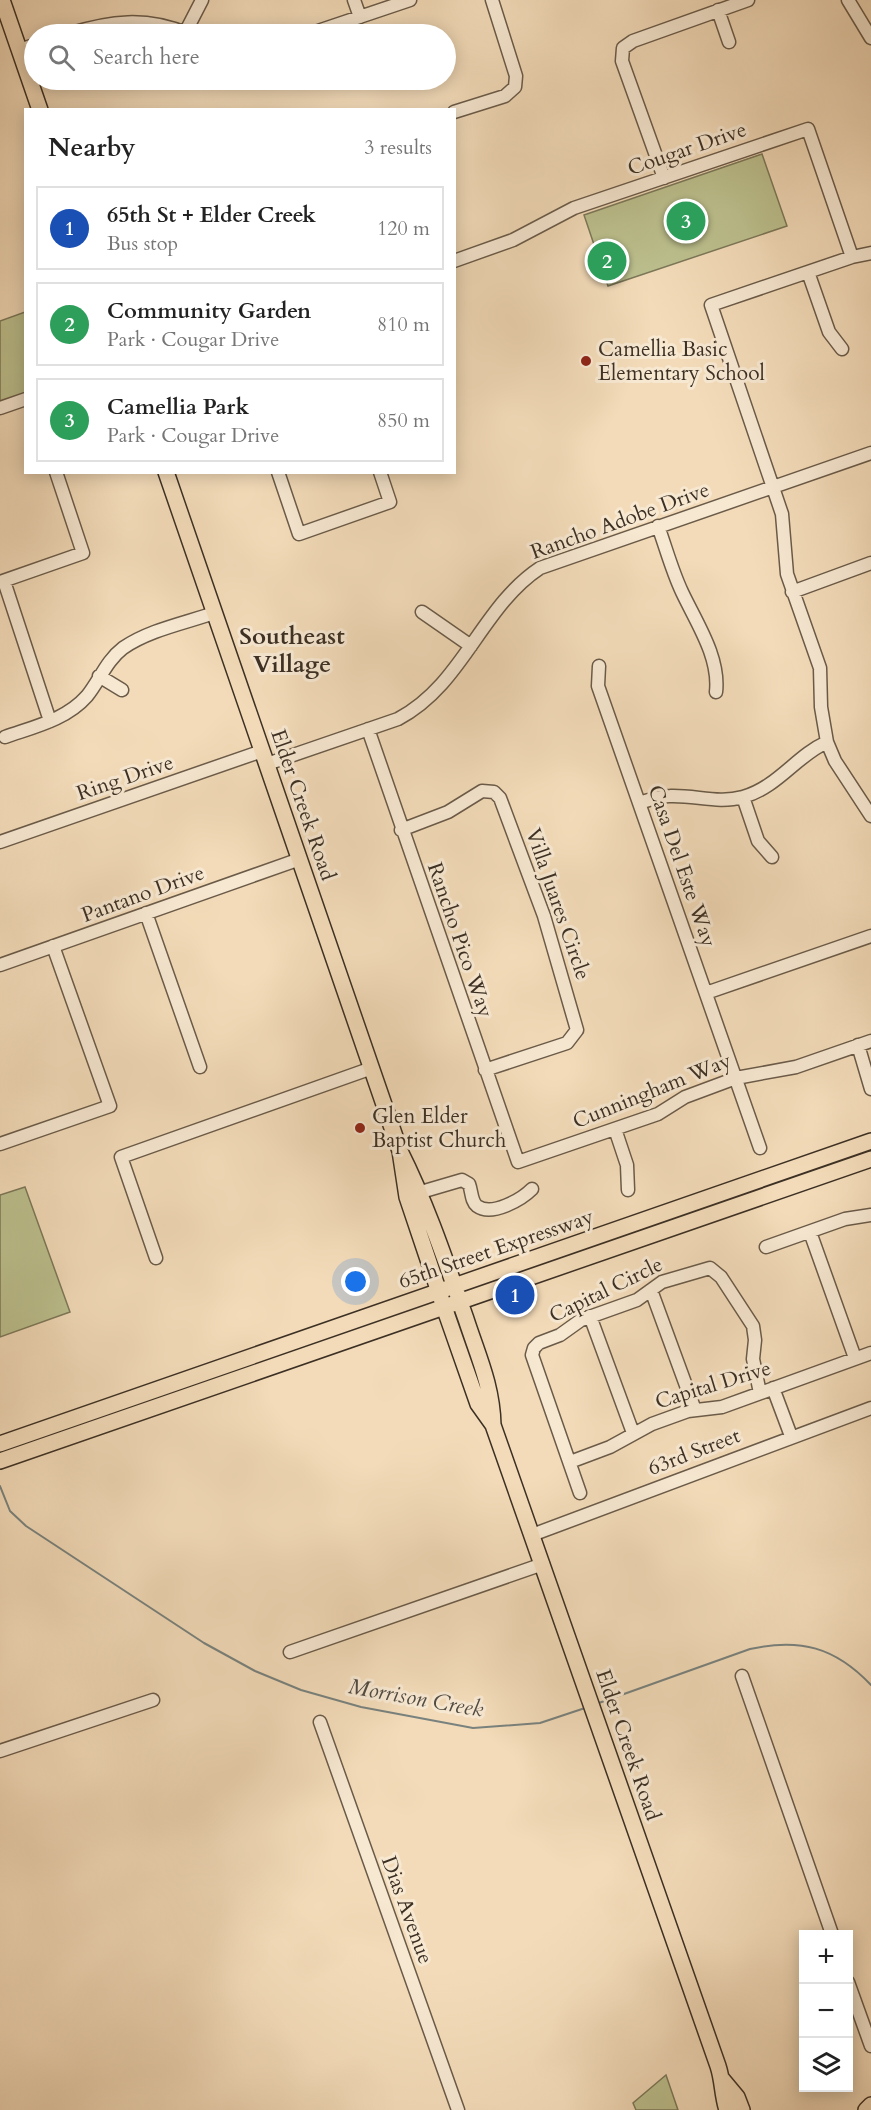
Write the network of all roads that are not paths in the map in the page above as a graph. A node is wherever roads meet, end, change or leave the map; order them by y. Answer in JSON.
{"nodes":[{"id":1,"x":2,"y":0,"type":"edge"},
{"id":2,"x":202,"y":0,"type":"edge"},
{"id":3,"x":354,"y":0,"type":"edge"},
{"id":4,"x":410,"y":0,"type":"edge"},
{"id":5,"x":492,"y":0,"type":"edge"},
{"id":6,"x":748,"y":0,"type":"edge"},
{"id":7,"x":848,"y":0,"type":"edge"},
{"id":8,"x":718,"y":10,"type":"junction"},
{"id":9,"x":360,"y":17,"type":"junction"},
{"id":10,"x":103,"y":24,"type":"edge"},
{"id":11,"x":157,"y":24,"type":"edge"},
{"id":12,"x":191,"y":24,"type":"edge"},
{"id":13,"x":339,"y":24,"type":"edge"},
{"id":14,"x":871,"y":38,"type":"edge"},
{"id":15,"x":729,"y":42,"type":"dead end"},
{"id":16,"x":24,"y":48,"type":"edge"},
{"id":17,"x":19,"y":50,"type":"junction"},
{"id":18,"x":24,"y":64,"type":"edge"},
{"id":19,"x":33,"y":90,"type":"edge"},
{"id":20,"x":39,"y":108,"type":"edge"},
{"id":21,"x":456,"y":111,"type":"edge"},
{"id":22,"x":664,"y":177,"type":"junction"},
{"id":23,"x":871,"y":253,"type":"edge"},
{"id":24,"x":852,"y":257,"type":"junction"},
{"id":25,"x":456,"y":258,"type":"edge"},
{"id":26,"x":808,"y":272,"type":"junction"},
{"id":27,"x":842,"y":349,"type":"dead end"},
{"id":28,"x":24,"y":400,"type":"edge"},
{"id":29,"x":0,"y":408,"type":"edge"},
{"id":30,"x":871,"y":453,"type":"edge"},
{"id":31,"x":57,"y":474,"type":"edge"},
{"id":32,"x":167,"y":474,"type":"edge"},
{"id":33,"x":279,"y":474,"type":"edge"},
{"id":34,"x":381,"y":474,"type":"edge"},
{"id":35,"x":773,"y":487,"type":"junction"},
{"id":36,"x":658,"y":526,"type":"junction"},
{"id":37,"x":871,"y":563,"type":"edge"},
{"id":38,"x":2,"y":582,"type":"edge"},
{"id":39,"x":792,"y":592,"type":"junction"},
{"id":40,"x":422,"y":612,"type":"dead end"},
{"id":41,"x":214,"y":614,"type":"junction"},
{"id":42,"x":471,"y":646,"type":"junction"},
{"id":43,"x":598,"y":666,"type":"dead end"},
{"id":44,"x":99,"y":676,"type":"junction"},
{"id":45,"x":122,"y":690,"type":"dead end"},
{"id":46,"x":716,"y":692,"type":"dead end"},
{"id":47,"x":50,"y":721,"type":"junction"},
{"id":48,"x":368,"y":729,"type":"junction"},
{"id":49,"x":5,"y":737,"type":"dead end"},
{"id":50,"x":828,"y":742,"type":"junction"},
{"id":51,"x":265,"y":758,"type":"junction"},
{"id":52,"x":743,"y":797,"type":"junction"},
{"id":53,"x":639,"y":803,"type":"junction"},
{"id":54,"x":871,"y":816,"type":"edge"},
{"id":55,"x":401,"y":830,"type":"junction"},
{"id":56,"x":0,"y":842,"type":"edge"},
{"id":57,"x":772,"y":857,"type":"dead end"},
{"id":58,"x":300,"y":859,"type":"junction"},
{"id":59,"x":146,"y":914,"type":"junction"},
{"id":60,"x":871,"y":936,"type":"edge"},
{"id":61,"x":53,"y":946,"type":"junction"},
{"id":62,"x":0,"y":965,"type":"edge"},
{"id":63,"x":706,"y":993,"type":"junction"},
{"id":64,"x":871,"y":1041,"type":"edge"},
{"id":65,"x":858,"y":1045,"type":"junction"},
{"id":66,"x":200,"y":1067,"type":"dead end"},
{"id":67,"x":372,"y":1068,"type":"junction"},
{"id":68,"x":485,"y":1070,"type":"junction"},
{"id":69,"x":736,"y":1078,"type":"junction"},
{"id":70,"x":871,"y":1089,"type":"edge"},
{"id":71,"x":615,"y":1129,"type":"junction"},
{"id":72,"x":871,"y":1141,"type":"edge"},
{"id":73,"x":0,"y":1144,"type":"edge"},
{"id":74,"x":760,"y":1148,"type":"dead end"},
{"id":75,"x":400,"y":1151,"type":"junction"},
{"id":76,"x":871,"y":1159,"type":"edge"},
{"id":77,"x":518,"y":1162,"type":"joint"},
{"id":78,"x":532,"y":1189,"type":"dead end"},
{"id":79,"x":628,"y":1190,"type":"dead end"},
{"id":80,"x":421,"y":1192,"type":"junction"},
{"id":81,"x":871,"y":1215,"type":"edge"},
{"id":82,"x":810,"y":1232,"type":"junction"},
{"id":83,"x":766,"y":1247,"type":"dead end"},
{"id":84,"x":156,"y":1258,"type":"dead end"},
{"id":85,"x":454,"y":1286,"type":"junction"},
{"id":86,"x":651,"y":1290,"type":"junction"},
{"id":87,"x":438,"y":1291,"type":"junction"},
{"id":88,"x":460,"y":1301,"type":"junction"},
{"id":89,"x":444,"y":1307,"type":"junction"},
{"id":90,"x":590,"y":1316,"type":"junction"},
{"id":91,"x":871,"y":1353,"type":"edge"},
{"id":92,"x":855,"y":1358,"type":"junction"},
{"id":93,"x":773,"y":1388,"type":"junction"},
{"id":94,"x":760,"y":1393,"type":"junction"},
{"id":95,"x":871,"y":1408,"type":"edge"},
{"id":96,"x":695,"y":1410,"type":"junction"},
{"id":97,"x":494,"y":1425,"type":"junction"},
{"id":98,"x":633,"y":1433,"type":"junction"},
{"id":99,"x":791,"y":1436,"type":"junction"},
{"id":100,"x":0,"y":1444,"type":"edge"},
{"id":101,"x":3,"y":1460,"type":"edge"},
{"id":102,"x":570,"y":1462,"type":"junction"},
{"id":103,"x":580,"y":1493,"type":"dead end"},
{"id":104,"x":532,"y":1535,"type":"junction"},
{"id":105,"x":543,"y":1564,"type":"junction"},
{"id":106,"x":290,"y":1652,"type":"dead end"},
{"id":107,"x":742,"y":1676,"type":"dead end"},
{"id":108,"x":153,"y":1700,"type":"dead end"},
{"id":109,"x":320,"y":1722,"type":"dead end"},
{"id":110,"x":0,"y":1751,"type":"edge"},
{"id":111,"x":830,"y":1930,"type":"edge"},
{"id":112,"x":850,"y":1984,"type":"edge"},
{"id":113,"x":871,"y":2046,"type":"edge"},
{"id":114,"x":722,"y":2079,"type":"junction"},
{"id":115,"x":871,"y":2105,"type":"edge"},
{"id":116,"x":458,"y":2110,"type":"edge"},
{"id":117,"x":727,"y":2110,"type":"edge"},
{"id":118,"x":742,"y":2110,"type":"edge"},
{"id":119,"x":866,"y":2110,"type":"edge"}],
"edges":[{"from":1,"to":17,"type":"main road"},
{"from":2,"to":12,"type":"street"},
{"from":3,"to":9,"type":"street"},
{"from":4,"to":9,"type":"street"},
{"from":5,"to":21,"type":"street"},
{"from":6,"to":8,"type":"street"},
{"from":7,"to":14,"type":"street"},
{"from":8,"to":15,"type":"street"},
{"from":8,"to":22,"type":"street"},
{"from":9,"to":13,"type":"street"},
{"from":10,"to":11,"type":"street"},
{"from":16,"to":17,"type":"street"},
{"from":17,"to":18,"type":"main road"},
{"from":19,"to":20,"type":"main road"},
{"from":22,"to":24,"type":"street","name":"Cougar Drive"},
{"from":22,"to":25,"type":"street","name":"Cougar Drive"},
{"from":23,"to":24,"type":"street"},
{"from":24,"to":26,"type":"street"},
{"from":26,"to":27,"type":"street"},
{"from":26,"to":35,"type":"street"},
{"from":28,"to":29,"type":"street"},
{"from":30,"to":35,"type":"street","name":"Rancho Adobe Drive"},
{"from":31,"to":38,"type":"street"},
{"from":32,"to":41,"type":"main road","name":"Elder Creek Road"},
{"from":33,"to":34,"type":"street"},
{"from":35,"to":36,"type":"street","name":"Rancho Adobe Drive"},
{"from":35,"to":39,"type":"street"},
{"from":36,"to":42,"type":"street","name":"Rancho Adobe Drive"},
{"from":36,"to":46,"type":"street"},
{"from":37,"to":39,"type":"street"},
{"from":38,"to":47,"type":"street"},
{"from":39,"to":50,"type":"street"},
{"from":40,"to":42,"type":"street"},
{"from":41,"to":44,"type":"street"},
{"from":41,"to":51,"type":"main road","name":"Elder Creek Road"},
{"from":42,"to":48,"type":"street","name":"Rancho Adobe Drive"},
{"from":43,"to":53,"type":"street","name":"Casa Del Este Way"},
{"from":44,"to":45,"type":"street"},
{"from":44,"to":47,"type":"street"},
{"from":47,"to":49,"type":"street"},
{"from":48,"to":51,"type":"street","name":"Rancho Adobe Drive"},
{"from":48,"to":55,"type":"street","name":"Rancho Pico Way"},
{"from":50,"to":52,"type":"street"},
{"from":50,"to":54,"type":"street"},
{"from":51,"to":56,"type":"street","name":"Ring Drive"},
{"from":51,"to":58,"type":"main road","name":"Elder Creek Road"},
{"from":52,"to":53,"type":"street"},
{"from":52,"to":57,"type":"street"},
{"from":53,"to":63,"type":"street","name":"Casa Del Este Way"},
{"from":55,"to":68,"type":"street","name":"Rancho Pico Way"},
{"from":55,"to":68,"type":"street","name":"Villa Juares Circle"},
{"from":58,"to":59,"type":"street","name":"Pantano Drive"},
{"from":58,"to":67,"type":"main road","name":"Elder Creek Road"},
{"from":59,"to":61,"type":"street","name":"Pantano Drive"},
{"from":59,"to":66,"type":"street"},
{"from":60,"to":63,"type":"street"},
{"from":61,"to":62,"type":"street","name":"Pantano Drive"},
{"from":61,"to":73,"type":"street"},
{"from":63,"to":69,"type":"street","name":"Casa Del Este Way"},
{"from":64,"to":65,"type":"street","name":"Cunningham Way"},
{"from":65,"to":69,"type":"street","name":"Cunningham Way"},
{"from":65,"to":70,"type":"street"},
{"from":67,"to":75,"type":"main road","name":"Elder Creek Road"},
{"from":67,"to":84,"type":"street"},
{"from":68,"to":77,"type":"street","name":"Rancho Pico Way"},
{"from":69,"to":71,"type":"street","name":"Cunningham Way"},
{"from":69,"to":74,"type":"street","name":"Casa Del Este Way"},
{"from":71,"to":77,"type":"street","name":"Cunningham Way"},
{"from":71,"to":79,"type":"street"},
{"from":72,"to":85,"type":"main road","name":"65th Street Expressway"},
{"from":75,"to":80,"type":"main road","name":"Elder Creek Road"},
{"from":75,"to":87,"type":"main road","name":"Elder Creek Road"},
{"from":76,"to":88,"type":"main road","name":"65th Street Expressway"},
{"from":78,"to":80,"type":"street"},
{"from":80,"to":85,"type":"main road","name":"Elder Creek Road"},
{"from":81,"to":82,"type":"street"},
{"from":82,"to":83,"type":"street"},
{"from":82,"to":92,"type":"street"},
{"from":85,"to":87,"type":"main road","name":"65th Street Expressway"},
{"from":85,"to":88,"type":"main road","name":"Elder Creek Road"},
{"from":86,"to":90,"type":"street","name":"Capital Circle"},
{"from":86,"to":94,"type":"street","name":"Capital Circle"},
{"from":86,"to":96,"type":"street"},
{"from":87,"to":89,"type":"main road","name":"Elder Creek Road"},
{"from":87,"to":100,"type":"main road","name":"65th Street Expressway"},
{"from":88,"to":89,"type":"main road","name":"65th Street Expressway"},
{"from":88,"to":97,"type":"main road","name":"Elder Creek Road"},
{"from":89,"to":97,"type":"main road","name":"Elder Creek Road"},
{"from":89,"to":101,"type":"main road","name":"65th Street Expressway"},
{"from":90,"to":98,"type":"street"},
{"from":90,"to":102,"type":"street","name":"Capital Circle"},
{"from":91,"to":92,"type":"street","name":"Capital Drive"},
{"from":92,"to":93,"type":"street","name":"Capital Drive"},
{"from":93,"to":94,"type":"street","name":"Capital Drive"},
{"from":93,"to":99,"type":"street"},
{"from":94,"to":96,"type":"street","name":"Capital Drive"},
{"from":95,"to":99,"type":"street","name":"63rd Street"},
{"from":96,"to":98,"type":"street","name":"Capital Drive"},
{"from":97,"to":104,"type":"main road","name":"Elder Creek Road"},
{"from":98,"to":102,"type":"street","name":"Capital Drive"},
{"from":99,"to":104,"type":"street","name":"63rd Street"},
{"from":102,"to":103,"type":"street","name":"Capital Circle"},
{"from":104,"to":105,"type":"main road","name":"Elder Creek Road"},
{"from":105,"to":106,"type":"street"},
{"from":105,"to":114,"type":"main road","name":"Elder Creek Road"},
{"from":107,"to":111,"type":"street"},
{"from":108,"to":110,"type":"street"},
{"from":109,"to":116,"type":"street","name":"Dias Avenue"},
{"from":112,"to":113,"type":"street"},
{"from":114,"to":117,"type":"main road","name":"Elder Creek Road"},
{"from":114,"to":118,"type":"main road","name":"Elder Creek Road"},
{"from":115,"to":119,"type":"main road"}]}
